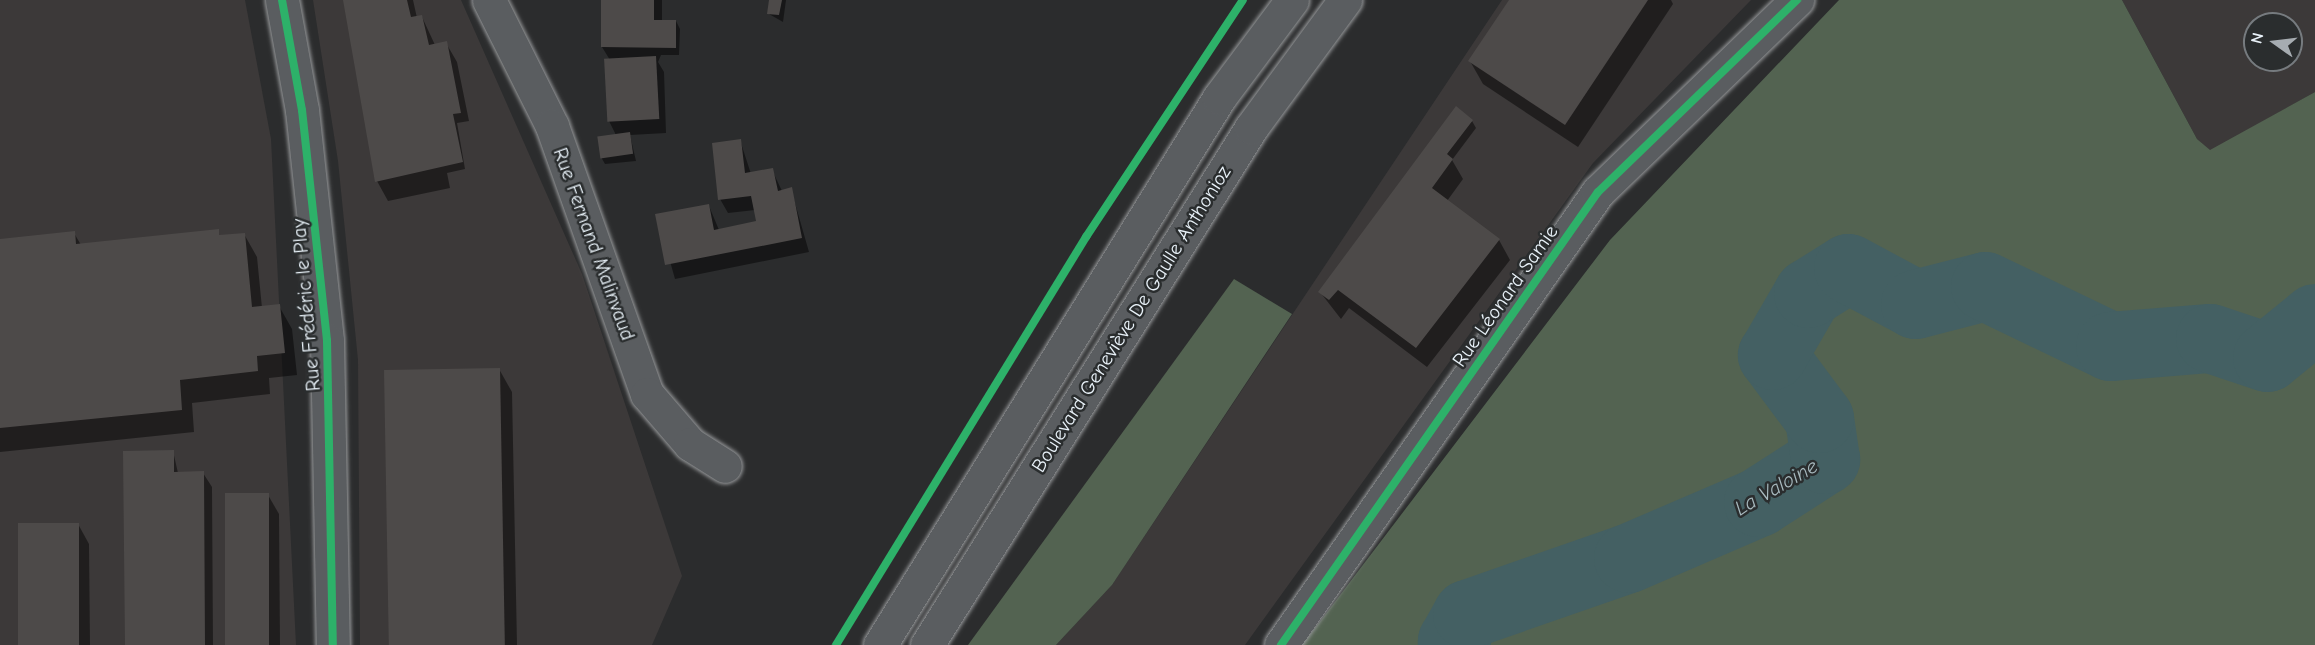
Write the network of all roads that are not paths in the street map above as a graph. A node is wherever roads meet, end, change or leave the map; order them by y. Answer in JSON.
{"nodes":[{"id":1,"x":282,"y":0,"type":"edge"},
{"id":2,"x":489,"y":0,"type":"edge"},
{"id":3,"x":1292,"y":0,"type":"edge"},
{"id":4,"x":1346,"y":0,"type":"edge"},
{"id":5,"x":1797,"y":0,"type":"edge"},
{"id":6,"x":725,"y":466,"type":"dead end"},
{"id":7,"x":333,"y":645,"type":"edge"},
{"id":8,"x":880,"y":645,"type":"edge"},
{"id":9,"x":927,"y":645,"type":"edge"},
{"id":10,"x":1281,"y":645,"type":"edge"}],
"edges":[{"from":1,"to":7,"type":"street","name":"Rue Frédéric le Play"},
{"from":2,"to":6,"type":"street","name":"Rue Fernand Malinvaud"},
{"from":3,"to":8,"type":"street","name":"Boulevard Geneviève De Gaulle Anthonioz"},
{"from":4,"to":9,"type":"street","name":"Boulevard Geneviève De Gaulle Anthonioz"},
{"from":5,"to":10,"type":"street","name":"Rue Léonard Samie"}]}
